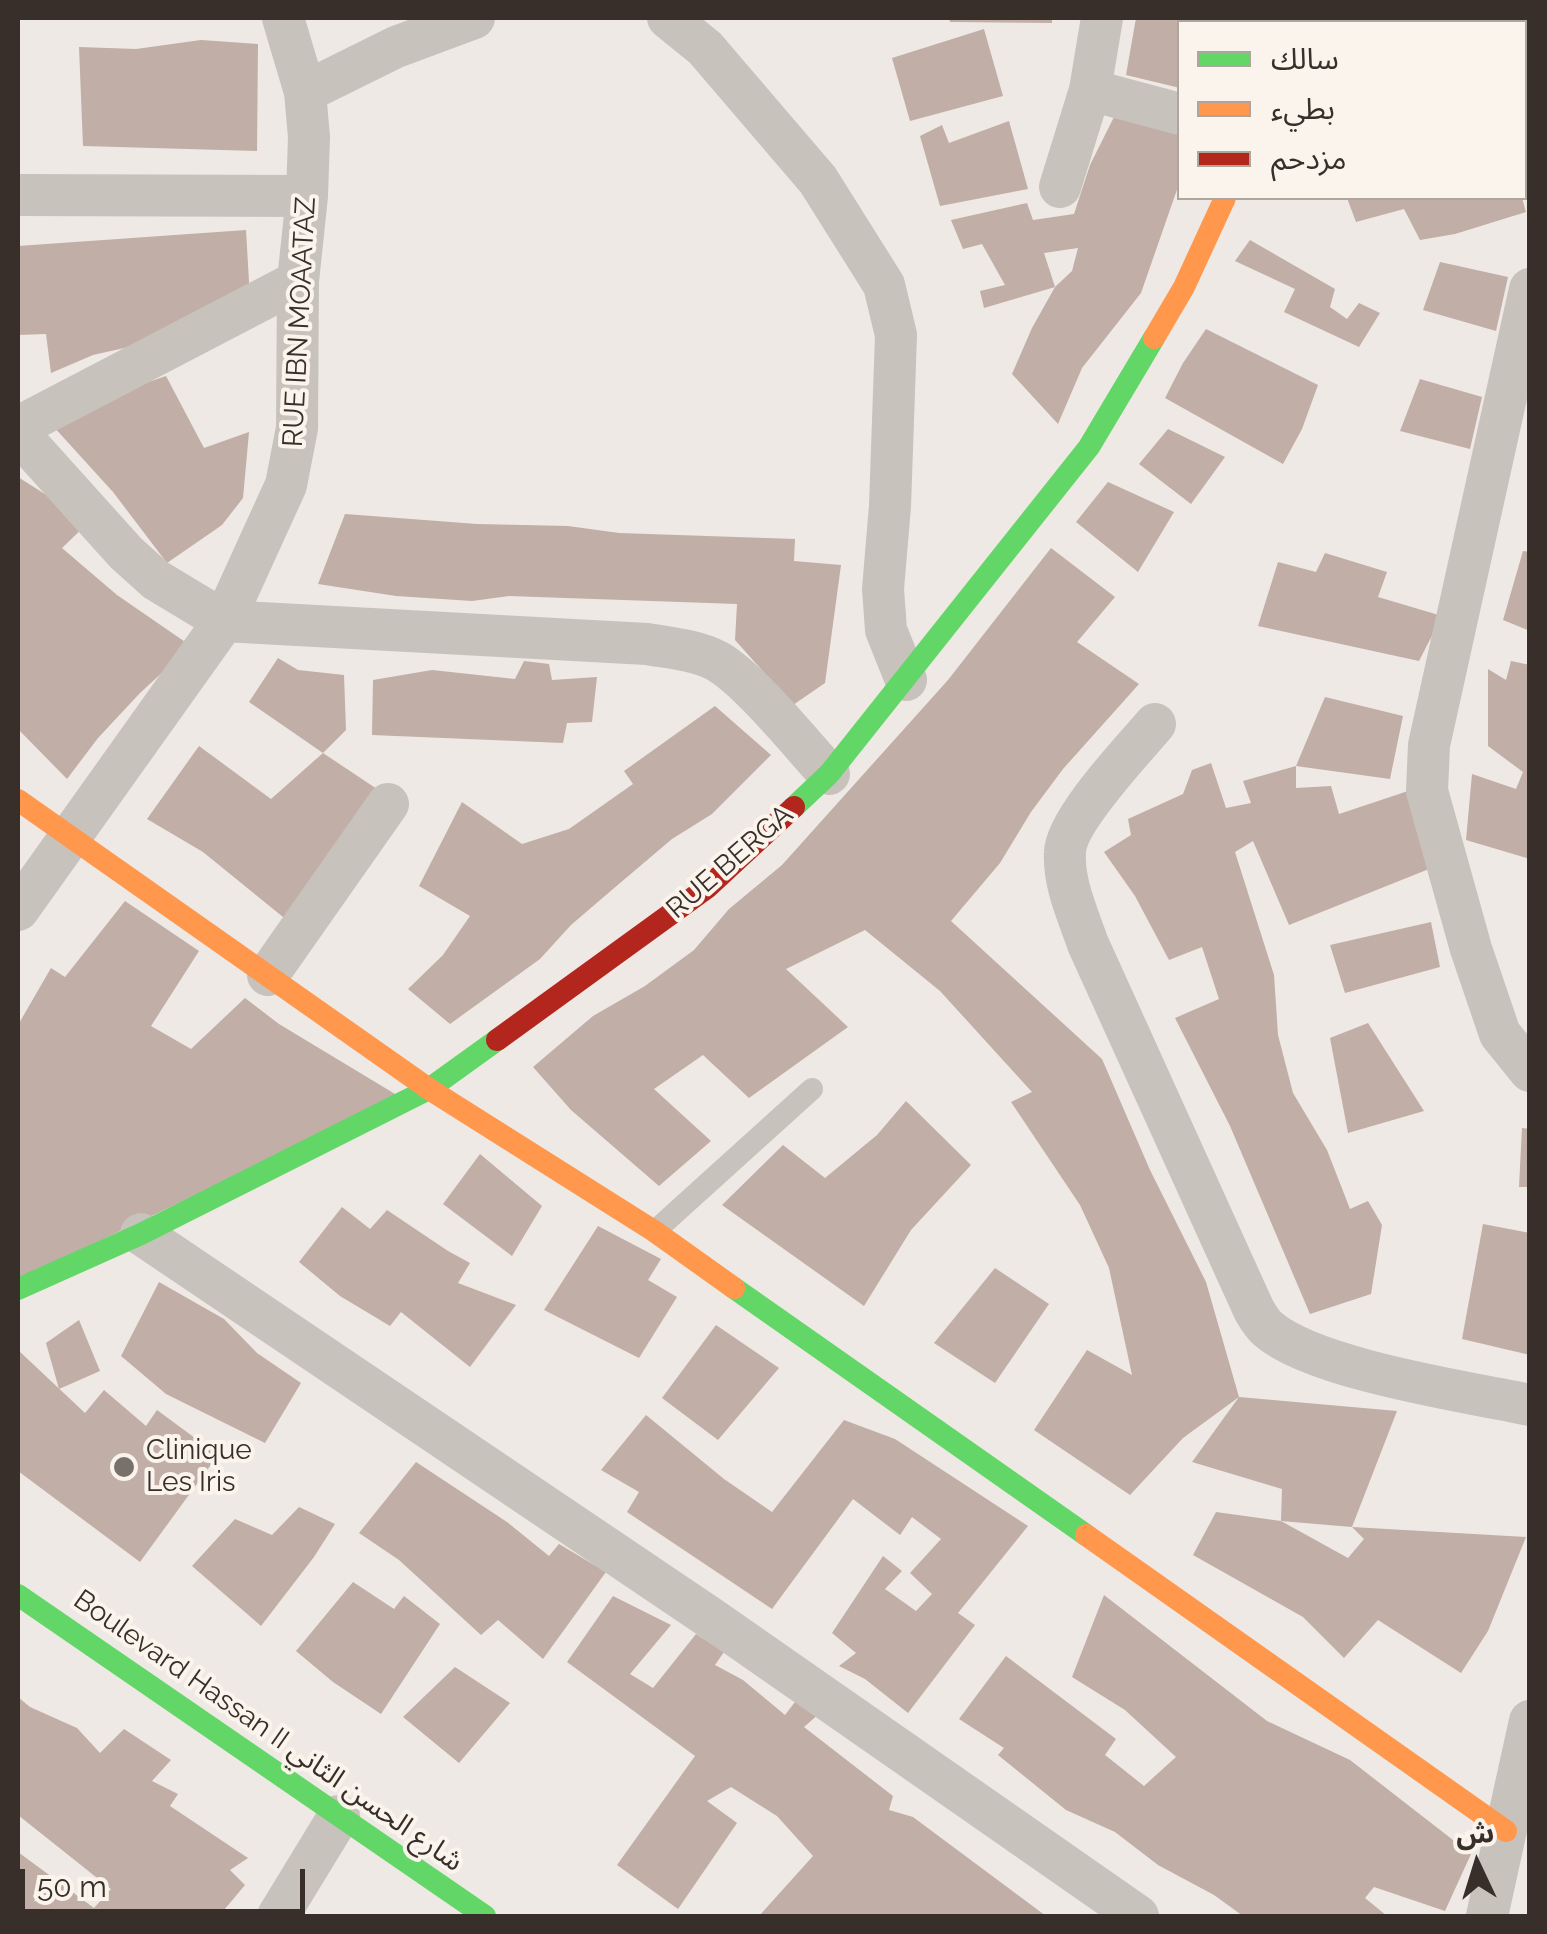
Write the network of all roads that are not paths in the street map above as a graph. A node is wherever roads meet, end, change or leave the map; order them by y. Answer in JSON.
{"nodes":[{"id":1,"x":283,"y":18,"type":"edge"},
{"id":2,"x":474,"y":18,"type":"edge"},
{"id":3,"x":668,"y":18,"type":"edge"},
{"id":4,"x":1102,"y":18,"type":"edge"},
{"id":5,"x":1090,"y":90,"type":"junction"},
{"id":6,"x":305,"y":92,"type":"junction"},
{"id":7,"x":1177,"y":113,"type":"edge"},
{"id":8,"x":1060,"y":187,"type":"dead end"},
{"id":9,"x":18,"y":195,"type":"edge"},
{"id":10,"x":307,"y":196,"type":"junction"},
{"id":11,"x":1224,"y":200,"type":"edge"},
{"id":12,"x":298,"y":281,"type":"junction"},
{"id":13,"x":1530,"y":290,"type":"edge"},
{"id":14,"x":18,"y":430,"type":"edge"},
{"id":15,"x":224,"y":621,"type":"junction"},
{"id":16,"x":906,"y":680,"type":"junction"},
{"id":17,"x":1155,"y":724,"type":"dead end"},
{"id":18,"x":829,"y":774,"type":"junction"},
{"id":19,"x":18,"y":800,"type":"edge"},
{"id":20,"x":388,"y":804,"type":"dead end"},
{"id":21,"x":69,"y":838,"type":"junction"},
{"id":22,"x":18,"y":910,"type":"edge"},
{"id":23,"x":268,"y":975,"type":"junction"},
{"id":24,"x":1530,"y":1071,"type":"edge"},
{"id":25,"x":429,"y":1089,"type":"junction"},
{"id":26,"x":812,"y":1090,"type":"dead end"},
{"id":27,"x":654,"y":1231,"type":"junction"},
{"id":28,"x":141,"y":1234,"type":"junction"},
{"id":29,"x":18,"y":1289,"type":"edge"},
{"id":30,"x":1530,"y":1405,"type":"edge"},
{"id":31,"x":18,"y":1595,"type":"edge"},
{"id":32,"x":1530,"y":1722,"type":"edge"},
{"id":33,"x":339,"y":1816,"type":"junction"},
{"id":34,"x":1506,"y":1831,"type":"junction"},
{"id":35,"x":278,"y":1916,"type":"edge"},
{"id":36,"x":484,"y":1916,"type":"edge"},
{"id":37,"x":1138,"y":1916,"type":"edge"},
{"id":38,"x":1488,"y":1916,"type":"edge"}],
"edges":[{"from":1,"to":6,"type":"street","name":"RUE IBN MOAATAZ"},
{"from":2,"to":6,"type":"street"},
{"from":3,"to":16,"type":"street"},
{"from":4,"to":5,"type":"street"},
{"from":5,"to":7,"type":"street"},
{"from":5,"to":8,"type":"street"},
{"from":6,"to":10,"type":"street","name":"RUE IBN MOAATAZ"},
{"from":9,"to":10,"type":"street"},
{"from":10,"to":12,"type":"street","name":"RUE IBN MOAATAZ"},
{"from":11,"to":16,"type":"street","name":"RUE BERGA"},
{"from":12,"to":14,"type":"street"},
{"from":12,"to":15,"type":"street","name":"RUE IBN MOAATAZ"},
{"from":13,"to":24,"type":"street"},
{"from":14,"to":15,"type":"street"},
{"from":15,"to":18,"type":"street"},
{"from":15,"to":21,"type":"street","name":"RUE IBN MOAATAZ"},
{"from":16,"to":18,"type":"street","name":"RUE BERGA"},
{"from":17,"to":30,"type":"street"},
{"from":18,"to":25,"type":"street","name":"RUE BERGA"},
{"from":19,"to":21,"type":"street"},
{"from":20,"to":23,"type":"street"},
{"from":21,"to":22,"type":"street","name":"RUE IBN MOAATAZ"},
{"from":21,"to":23,"type":"street"},
{"from":23,"to":25,"type":"street"},
{"from":25,"to":27,"type":"street"},
{"from":25,"to":28,"type":"street","name":"RUE BERGA"},
{"from":26,"to":27,"type":"lane"},
{"from":27,"to":34,"type":"street"},
{"from":28,"to":29,"type":"street","name":"RUE BERGA"},
{"from":28,"to":37,"type":"street"},
{"from":31,"to":33,"type":"street","name":"Boulevard Hassan II شارع الحسن الثاني"},
{"from":32,"to":34,"type":"street"},
{"from":33,"to":35,"type":"street"},
{"from":33,"to":36,"type":"street","name":"Boulevard Hassan II شارع الحسن الثاني"},
{"from":34,"to":38,"type":"street"}]}
